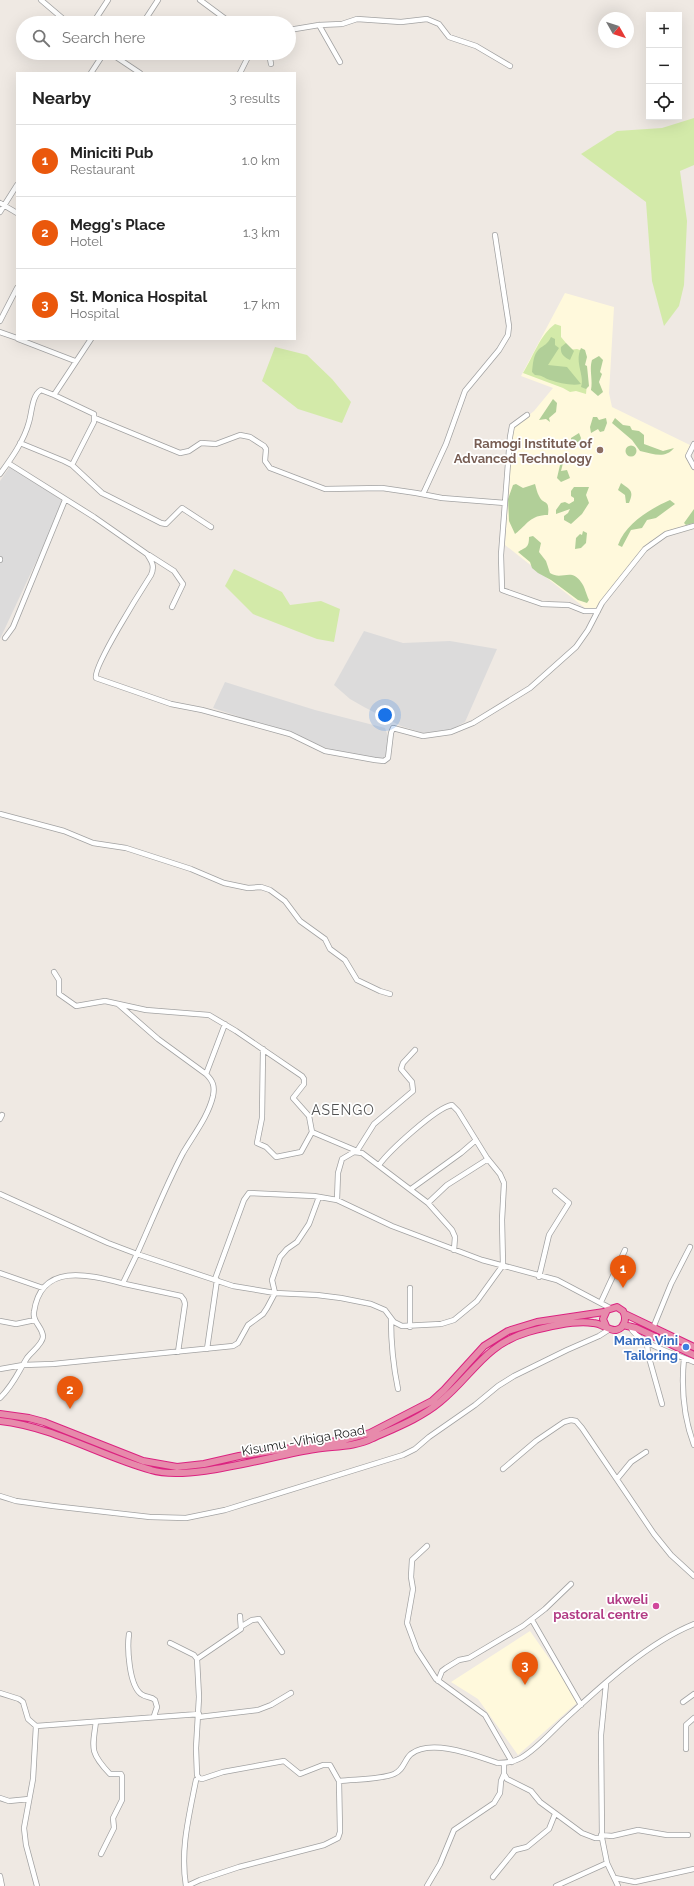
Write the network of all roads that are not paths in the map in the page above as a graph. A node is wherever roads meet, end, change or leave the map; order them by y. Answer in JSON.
{"nodes":[{"id":1,"x":41,"y":0,"type":"edge"},
{"id":2,"x":108,"y":0,"type":"edge"},
{"id":3,"x":158,"y":0,"type":"edge"},
{"id":4,"x":200,"y":0,"type":"edge"},
{"id":5,"x":60,"y":16,"type":"edge"},
{"id":6,"x":98,"y":16,"type":"edge"},
{"id":7,"x":148,"y":16,"type":"edge"},
{"id":8,"x":222,"y":16,"type":"edge"},
{"id":9,"x":319,"y":25,"type":"junction"},
{"id":10,"x":296,"y":29,"type":"edge"},
{"id":11,"x":99,"y":60,"type":"edge"},
{"id":12,"x":120,"y":60,"type":"edge"},
{"id":13,"x":246,"y":60,"type":"edge"},
{"id":14,"x":270,"y":60,"type":"edge"},
{"id":15,"x":340,"y":62,"type":"dead end"},
{"id":16,"x":271,"y":64,"type":"dead end"},
{"id":17,"x":510,"y":66,"type":"dead end"},
{"id":18,"x":92,"y":72,"type":"edge"},
{"id":19,"x":138,"y":72,"type":"edge"},
{"id":20,"x":240,"y":72,"type":"edge"},
{"id":21,"x":16,"y":185,"type":"edge"},
{"id":22,"x":2,"y":204,"type":"edge"},
{"id":23,"x":0,"y":212,"type":"edge"},
{"id":24,"x":16,"y":212,"type":"edge"},
{"id":25,"x":495,"y":235,"type":"dead end"},
{"id":26,"x":16,"y":290,"type":"edge"},
{"id":27,"x":0,"y":320,"type":"edge"},
{"id":28,"x":0,"y":332,"type":"edge"},
{"id":29,"x":16,"y":338,"type":"edge"},
{"id":30,"x":21,"y":340,"type":"edge"},
{"id":31,"x":90,"y":340,"type":"edge"},
{"id":32,"x":75,"y":361,"type":"junction"},
{"id":33,"x":54,"y":394,"type":"junction"},
{"id":34,"x":527,"y":415,"type":"dead end"},
{"id":35,"x":95,"y":418,"type":"junction"},
{"id":36,"x":20,"y":443,"type":"junction"},
{"id":37,"x":694,"y":444,"type":"edge"},
{"id":38,"x":8,"y":463,"type":"junction"},
{"id":39,"x":72,"y":466,"type":"junction"},
{"id":40,"x":694,"y":467,"type":"edge"},
{"id":41,"x":0,"y":474,"type":"edge"},
{"id":42,"x":423,"y":494,"type":"junction"},
{"id":43,"x":65,"y":500,"type":"junction"},
{"id":44,"x":505,"y":503,"type":"junction"},
{"id":45,"x":694,"y":526,"type":"edge"},
{"id":46,"x":211,"y":527,"type":"dead end"},
{"id":47,"x":147,"y":554,"type":"junction"},
{"id":48,"x":172,"y":607,"type":"dead end"},
{"id":49,"x":598,"y":611,"type":"junction"},
{"id":50,"x":5,"y":638,"type":"dead end"},
{"id":51,"x":0,"y":814,"type":"edge"},
{"id":52,"x":54,"y":972,"type":"dead end"},
{"id":53,"x":390,"y":994,"type":"dead end"},
{"id":54,"x":118,"y":1004,"type":"junction"},
{"id":55,"x":225,"y":1024,"type":"junction"},
{"id":56,"x":263,"y":1049,"type":"junction"},
{"id":57,"x":415,"y":1050,"type":"dead end"},
{"id":58,"x":206,"y":1074,"type":"junction"},
{"id":59,"x":312,"y":1132,"type":"junction"},
{"id":60,"x":476,"y":1140,"type":"junction"},
{"id":61,"x":357,"y":1151,"type":"junction"},
{"id":62,"x":488,"y":1160,"type":"junction"},
{"id":63,"x":379,"y":1164,"type":"junction"},
{"id":64,"x":412,"y":1189,"type":"junction"},
{"id":65,"x":555,"y":1192,"type":"dead end"},
{"id":66,"x":0,"y":1194,"type":"edge"},
{"id":67,"x":319,"y":1197,"type":"junction"},
{"id":68,"x":337,"y":1200,"type":"junction"},
{"id":69,"x":428,"y":1203,"type":"junction"},
{"id":70,"x":690,"y":1247,"type":"dead end"},
{"id":71,"x":454,"y":1250,"type":"junction"},
{"id":72,"x":625,"y":1250,"type":"dead end"},
{"id":73,"x":136,"y":1254,"type":"junction"},
{"id":74,"x":504,"y":1265,"type":"junction"},
{"id":75,"x":0,"y":1273,"type":"edge"},
{"id":76,"x":539,"y":1277,"type":"junction"},
{"id":77,"x":216,"y":1280,"type":"junction"},
{"id":78,"x":123,"y":1283,"type":"junction"},
{"id":79,"x":43,"y":1288,"type":"junction"},
{"id":80,"x":410,"y":1288,"type":"dead end"},
{"id":81,"x":275,"y":1293,"type":"junction"},
{"id":82,"x":601,"y":1302,"type":"junction"},
{"id":83,"x":610,"y":1308,"type":"junction"},
{"id":84,"x":604,"y":1312,"type":"junction"},
{"id":85,"x":625,"y":1314,"type":"junction"},
{"id":86,"x":392,"y":1319,"type":"junction"},
{"id":87,"x":35,"y":1320,"type":"junction"},
{"id":88,"x":0,"y":1321,"type":"edge"},
{"id":89,"x":627,"y":1326,"type":"junction"},
{"id":90,"x":410,"y":1327,"type":"junction"},
{"id":91,"x":608,"y":1328,"type":"junction"},
{"id":92,"x":653,"y":1328,"type":"junction"},
{"id":93,"x":648,"y":1343,"type":"junction"},
{"id":94,"x":694,"y":1347,"type":"edge"},
{"id":95,"x":207,"y":1349,"type":"junction"},
{"id":96,"x":178,"y":1352,"type":"junction"},
{"id":97,"x":694,"y":1355,"type":"edge"},
{"id":98,"x":684,"y":1358,"type":"junction"},
{"id":99,"x":694,"y":1362,"type":"edge"},
{"id":100,"x":23,"y":1365,"type":"junction"},
{"id":101,"x":0,"y":1369,"type":"edge"},
{"id":102,"x":398,"y":1389,"type":"dead end"},
{"id":103,"x":0,"y":1398,"type":"edge"},
{"id":104,"x":662,"y":1404,"type":"dead end"},
{"id":105,"x":0,"y":1414,"type":"edge"},
{"id":106,"x":0,"y":1420,"type":"edge"},
{"id":107,"x":694,"y":1446,"type":"edge"},
{"id":108,"x":646,"y":1452,"type":"dead end"},
{"id":109,"x":503,"y":1469,"type":"dead end"},
{"id":110,"x":617,"y":1479,"type":"junction"},
{"id":111,"x":0,"y":1496,"type":"edge"},
{"id":112,"x":427,"y":1546,"type":"dead end"},
{"id":113,"x":694,"y":1576,"type":"edge"},
{"id":114,"x":572,"y":1584,"type":"dead end"},
{"id":115,"x":240,"y":1616,"type":"dead end"},
{"id":116,"x":532,"y":1620,"type":"junction"},
{"id":117,"x":694,"y":1624,"type":"edge"},
{"id":118,"x":242,"y":1626,"type":"junction"},
{"id":119,"x":129,"y":1634,"type":"dead end"},
{"id":120,"x":170,"y":1643,"type":"dead end"},
{"id":121,"x":282,"y":1652,"type":"dead end"},
{"id":122,"x":197,"y":1659,"type":"junction"},
{"id":123,"x":438,"y":1681,"type":"junction"},
{"id":124,"x":606,"y":1684,"type":"junction"},
{"id":125,"x":0,"y":1693,"type":"edge"},
{"id":126,"x":292,"y":1693,"type":"dead end"},
{"id":127,"x":694,"y":1694,"type":"edge"},
{"id":128,"x":683,"y":1702,"type":"dead end"},
{"id":129,"x":581,"y":1705,"type":"junction"},
{"id":130,"x":199,"y":1715,"type":"junction"},
{"id":131,"x":154,"y":1716,"type":"junction"},
{"id":132,"x":694,"y":1718,"type":"edge"},
{"id":133,"x":96,"y":1722,"type":"junction"},
{"id":134,"x":36,"y":1726,"type":"junction"},
{"id":135,"x":686,"y":1749,"type":"dead end"},
{"id":136,"x":512,"y":1762,"type":"junction"},
{"id":137,"x":504,"y":1763,"type":"junction"},
{"id":138,"x":504,"y":1774,"type":"junction"},
{"id":139,"x":196,"y":1780,"type":"dead end"},
{"id":140,"x":339,"y":1781,"type":"junction"},
{"id":141,"x":0,"y":1798,"type":"edge"},
{"id":142,"x":29,"y":1799,"type":"junction"},
{"id":143,"x":555,"y":1814,"type":"junction"},
{"id":144,"x":688,"y":1835,"type":"dead end"},
{"id":145,"x":602,"y":1836,"type":"junction"},
{"id":146,"x":101,"y":1854,"type":"dead end"},
{"id":147,"x":607,"y":1863,"type":"junction"},
{"id":148,"x":694,"y":1869,"type":"edge"},
{"id":149,"x":0,"y":1876,"type":"edge"},
{"id":150,"x":493,"y":1877,"type":"dead end"},
{"id":151,"x":615,"y":1878,"type":"junction"},
{"id":152,"x":2,"y":1886,"type":"edge"},
{"id":153,"x":37,"y":1886,"type":"edge"},
{"id":154,"x":186,"y":1886,"type":"edge"},
{"id":155,"x":427,"y":1886,"type":"edge"},
{"id":156,"x":556,"y":1886,"type":"edge"},
{"id":157,"x":618,"y":1886,"type":"edge"}],
"edges":[{"from":1,"to":5,"type":"street"},
{"from":2,"to":6,"type":"street"},
{"from":3,"to":7,"type":"street"},
{"from":4,"to":8,"type":"street"},
{"from":9,"to":10,"type":"street"},
{"from":9,"to":15,"type":"street"},
{"from":9,"to":17,"type":"street"},
{"from":11,"to":18,"type":"street"},
{"from":12,"to":19,"type":"street"},
{"from":13,"to":20,"type":"street"},
{"from":14,"to":16,"type":"street"},
{"from":21,"to":22,"type":"street"},
{"from":22,"to":23,"type":"street"},
{"from":22,"to":24,"type":"street"},
{"from":25,"to":42,"type":"street"},
{"from":26,"to":27,"type":"street"},
{"from":28,"to":29,"type":"street"},
{"from":30,"to":32,"type":"street"},
{"from":31,"to":32,"type":"street"},
{"from":32,"to":33,"type":"street"},
{"from":33,"to":35,"type":"street"},
{"from":33,"to":36,"type":"street"},
{"from":34,"to":44,"type":"street"},
{"from":35,"to":39,"type":"street"},
{"from":35,"to":42,"type":"street"},
{"from":36,"to":38,"type":"street"},
{"from":36,"to":39,"type":"street"},
{"from":37,"to":40,"type":"street"},
{"from":38,"to":41,"type":"street"},
{"from":38,"to":43,"type":"street"},
{"from":39,"to":46,"type":"street"},
{"from":42,"to":44,"type":"street"},
{"from":43,"to":47,"type":"street"},
{"from":43,"to":50,"type":"street"},
{"from":44,"to":49,"type":"street"},
{"from":45,"to":49,"type":"street"},
{"from":47,"to":48,"type":"street"},
{"from":47,"to":49,"type":"street"},
{"from":51,"to":53,"type":"street"},
{"from":52,"to":54,"type":"street"},
{"from":54,"to":55,"type":"street"},
{"from":54,"to":58,"type":"street"},
{"from":55,"to":56,"type":"street"},
{"from":55,"to":58,"type":"street"},
{"from":56,"to":59,"type":"street"},
{"from":56,"to":59,"type":"street"},
{"from":57,"to":61,"type":"street"},
{"from":58,"to":73,"type":"street"},
{"from":59,"to":61,"type":"street"},
{"from":60,"to":62,"type":"street"},
{"from":60,"to":63,"type":"street"},
{"from":60,"to":64,"type":"street"},
{"from":61,"to":63,"type":"street"},
{"from":61,"to":68,"type":"street"},
{"from":62,"to":69,"type":"street"},
{"from":62,"to":74,"type":"street"},
{"from":63,"to":64,"type":"street"},
{"from":64,"to":69,"type":"street"},
{"from":65,"to":76,"type":"street"},
{"from":66,"to":73,"type":"street"},
{"from":67,"to":68,"type":"street"},
{"from":67,"to":77,"type":"street"},
{"from":67,"to":81,"type":"street"},
{"from":68,"to":71,"type":"street"},
{"from":69,"to":71,"type":"street"},
{"from":70,"to":92,"type":"street"},
{"from":71,"to":74,"type":"street"},
{"from":72,"to":82,"type":"street"},
{"from":73,"to":77,"type":"street"},
{"from":73,"to":78,"type":"street"},
{"from":74,"to":76,"type":"street"},
{"from":74,"to":90,"type":"street"},
{"from":75,"to":79,"type":"street"},
{"from":76,"to":82,"type":"street"},
{"from":77,"to":81,"type":"street"},
{"from":77,"to":95,"type":"street"},
{"from":78,"to":79,"type":"street"},
{"from":78,"to":96,"type":"street"},
{"from":79,"to":87,"type":"street"},
{"from":80,"to":90,"type":"street"},
{"from":81,"to":86,"type":"street"},
{"from":81,"to":95,"type":"street"},
{"from":82,"to":83,"type":"street"},
{"from":83,"to":84,"type":"highway"},
{"from":83,"to":85,"type":"highway"},
{"from":84,"to":91,"type":"highway"},
{"from":84,"to":105,"type":"highway","name":"Kisumu -Vihiga Road"},
{"from":85,"to":89,"type":"highway"},
{"from":85,"to":92,"type":"highway"},
{"from":86,"to":90,"type":"street"},
{"from":86,"to":102,"type":"street"},
{"from":87,"to":88,"type":"street"},
{"from":87,"to":100,"type":"street"},
{"from":89,"to":91,"type":"highway"},
{"from":89,"to":93,"type":"street"},
{"from":89,"to":97,"type":"highway"},
{"from":91,"to":106,"type":"highway","name":"Kisumu -Vihiga Road"},
{"from":91,"to":111,"type":"street"},
{"from":92,"to":94,"type":"highway"},
{"from":93,"to":98,"type":"street"},
{"from":93,"to":104,"type":"street"},
{"from":95,"to":96,"type":"street"},
{"from":96,"to":100,"type":"street"},
{"from":98,"to":99,"type":"street"},
{"from":98,"to":107,"type":"street"},
{"from":100,"to":101,"type":"street"},
{"from":100,"to":103,"type":"street"},
{"from":108,"to":110,"type":"street"},
{"from":109,"to":110,"type":"street"},
{"from":110,"to":113,"type":"street"},
{"from":112,"to":123,"type":"street"},
{"from":114,"to":116,"type":"street"},
{"from":115,"to":118,"type":"street"},
{"from":116,"to":123,"type":"street"},
{"from":116,"to":129,"type":"street"},
{"from":117,"to":124,"type":"street"},
{"from":118,"to":121,"type":"street"},
{"from":118,"to":122,"type":"street"},
{"from":119,"to":131,"type":"street"},
{"from":120,"to":122,"type":"street"},
{"from":122,"to":130,"type":"street"},
{"from":123,"to":136,"type":"street"},
{"from":124,"to":129,"type":"street"},
{"from":124,"to":145,"type":"street"},
{"from":125,"to":134,"type":"street"},
{"from":126,"to":130,"type":"street"},
{"from":127,"to":128,"type":"street"},
{"from":129,"to":136,"type":"street"},
{"from":130,"to":131,"type":"street"},
{"from":130,"to":140,"type":"street"},
{"from":131,"to":133,"type":"street"},
{"from":132,"to":135,"type":"street"},
{"from":133,"to":134,"type":"street"},
{"from":133,"to":146,"type":"street"},
{"from":134,"to":142,"type":"street"},
{"from":136,"to":137,"type":"street"},
{"from":137,"to":138,"type":"street"},
{"from":137,"to":140,"type":"street"},
{"from":138,"to":143,"type":"street"},
{"from":138,"to":155,"type":"street"},
{"from":139,"to":154,"type":"street"},
{"from":140,"to":154,"type":"street"},
{"from":141,"to":142,"type":"street"},
{"from":142,"to":153,"type":"street"},
{"from":143,"to":145,"type":"street"},
{"from":143,"to":150,"type":"street"},
{"from":144,"to":145,"type":"street"},
{"from":145,"to":147,"type":"street"},
{"from":147,"to":151,"type":"street"},
{"from":147,"to":156,"type":"street"},
{"from":148,"to":151,"type":"street"},
{"from":149,"to":152,"type":"street"},
{"from":151,"to":157,"type":"street"}]}
